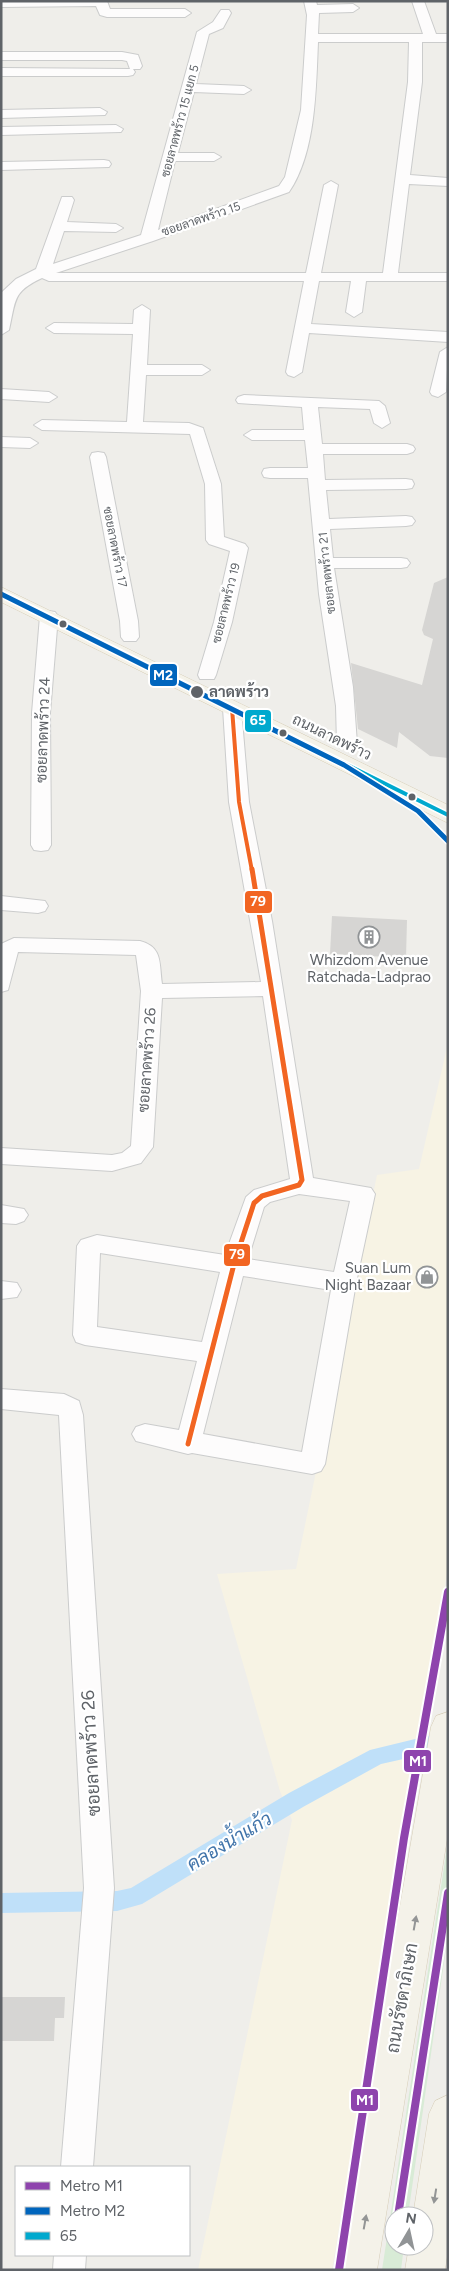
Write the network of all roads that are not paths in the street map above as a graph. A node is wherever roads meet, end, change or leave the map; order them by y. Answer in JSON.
{"nodes":[{"id":1,"x":418,"y":1,"type":"edge"},
{"id":2,"x":1,"y":3,"type":"edge"},
{"id":3,"x":311,"y":5,"type":"edge"},
{"id":4,"x":353,"y":8,"type":"dead end"},
{"id":5,"x":185,"y":13,"type":"dead end"},
{"id":6,"x":224,"y":13,"type":"dead end"},
{"id":7,"x":312,"y":38,"type":"junction"},
{"id":8,"x":416,"y":38,"type":"junction"},
{"id":9,"x":431,"y":38,"type":"junction"},
{"id":10,"x":448,"y":38,"type":"edge"},
{"id":11,"x":1,"y":56,"type":"edge"},
{"id":12,"x":1,"y":72,"type":"edge"},
{"id":13,"x":236,"y":77,"type":"dead end"},
{"id":14,"x":190,"y":82,"type":"junction"},
{"id":15,"x":244,"y":90,"type":"dead end"},
{"id":16,"x":100,"y":112,"type":"dead end"},
{"id":17,"x":1,"y":114,"type":"edge"},
{"id":18,"x":116,"y":129,"type":"dead end"},
{"id":19,"x":1,"y":131,"type":"edge"},
{"id":20,"x":171,"y":157,"type":"junction"},
{"id":21,"x":214,"y":157,"type":"dead end"},
{"id":22,"x":104,"y":164,"type":"dead end"},
{"id":23,"x":1,"y":166,"type":"edge"},
{"id":24,"x":401,"y":179,"type":"junction"},
{"id":25,"x":448,"y":182,"type":"edge"},
{"id":26,"x":331,"y":185,"type":"dead end"},
{"id":27,"x":67,"y":200,"type":"dead end"},
{"id":28,"x":58,"y":226,"type":"junction"},
{"id":29,"x":116,"y":228,"type":"dead end"},
{"id":30,"x":148,"y":238,"type":"junction"},
{"id":31,"x":39,"y":274,"type":"junction"},
{"id":32,"x":148,"y":277,"type":"junction"},
{"id":33,"x":390,"y":277,"type":"junction"},
{"id":34,"x":448,"y":277,"type":"edge"},
{"id":35,"x":312,"y":278,"type":"junction"},
{"id":36,"x":359,"y":278,"type":"junction"},
{"id":37,"x":354,"y":312,"type":"dead end"},
{"id":38,"x":54,"y":328,"type":"dead end"},
{"id":39,"x":303,"y":328,"type":"junction"},
{"id":40,"x":141,"y":329,"type":"junction"},
{"id":41,"x":1,"y":330,"type":"edge"},
{"id":42,"x":448,"y":337,"type":"edge"},
{"id":43,"x":447,"y":360,"type":"edge"},
{"id":44,"x":138,"y":370,"type":"junction"},
{"id":45,"x":202,"y":370,"type":"dead end"},
{"id":46,"x":294,"y":372,"type":"dead end"},
{"id":47,"x":438,"y":392,"type":"dead end"},
{"id":48,"x":1,"y":394,"type":"edge"},
{"id":49,"x":49,"y":397,"type":"dead end"},
{"id":50,"x":244,"y":400,"type":"dead end"},
{"id":51,"x":309,"y":401,"type":"junction"},
{"id":52,"x":382,"y":423,"type":"dead end"},
{"id":53,"x":42,"y":425,"type":"dead end"},
{"id":54,"x":135,"y":427,"type":"junction"},
{"id":55,"x":252,"y":435,"type":"dead end"},
{"id":56,"x":1,"y":442,"type":"edge"},
{"id":57,"x":95,"y":442,"type":"junction"},
{"id":58,"x":314,"y":442,"type":"junction"},
{"id":59,"x":30,"y":443,"type":"dead end"},
{"id":60,"x":407,"y":449,"type":"dead end"},
{"id":61,"x":270,"y":473,"type":"dead end"},
{"id":62,"x":318,"y":479,"type":"junction"},
{"id":63,"x":406,"y":484,"type":"dead end"},
{"id":64,"x":406,"y":521,"type":"dead end"},
{"id":65,"x":322,"y":524,"type":"junction"},
{"id":66,"x":325,"y":563,"type":"junction"},
{"id":67,"x":401,"y":563,"type":"dead end"},
{"id":68,"x":1,"y":575,"type":"edge"},
{"id":69,"x":1,"y":593,"type":"edge"},
{"id":70,"x":49,"y":616,"type":"junction"},
{"id":71,"x":130,"y":637,"type":"junction"},
{"id":72,"x":207,"y":675,"type":"junction"},
{"id":73,"x":232,"y":708,"type":"junction"},
{"id":74,"x":347,"y":744,"type":"junction"},
{"id":75,"x":448,"y":794,"type":"edge"},
{"id":76,"x":448,"y":815,"type":"edge"},
{"id":77,"x":41,"y":845,"type":"dead end"},
{"id":78,"x":1,"y":903,"type":"edge"},
{"id":79,"x":38,"y":906,"type":"dead end"},
{"id":80,"x":2,"y":978,"type":"edge"},
{"id":81,"x":272,"y":989,"type":"junction"},
{"id":82,"x":152,"y":991,"type":"junction"},
{"id":83,"x":1,"y":1156,"type":"edge"},
{"id":84,"x":299,"y":1185,"type":"junction"},
{"id":85,"x":234,"y":1264,"type":"junction"},
{"id":86,"x":344,"y":1283,"type":"junction"},
{"id":87,"x":211,"y":1353,"type":"junction"},
{"id":88,"x":1,"y":1399,"type":"edge"},
{"id":89,"x":145,"y":1434,"type":"dead end"},
{"id":90,"x":188,"y":1444,"type":"junction"},
{"id":91,"x":445,"y":1741,"type":"edge"},
{"id":92,"x":448,"y":2114,"type":"edge"},
{"id":93,"x":78,"y":2166,"type":"edge"},
{"id":94,"x":434,"y":2244,"type":"edge"},
{"id":95,"x":70,"y":2256,"type":"edge"},
{"id":96,"x":69,"y":2270,"type":"edge"},
{"id":97,"x":356,"y":2270,"type":"edge"}],
"edges":[{"from":1,"to":9,"type":"street"},
{"from":2,"to":5,"type":"street"},
{"from":3,"to":4,"type":"street"},
{"from":3,"to":7,"type":"street","name":"ซอยลาดพร้าว 15"},
{"from":6,"to":14,"type":"street","name":"ซอยลาดพร้าว 15 แยก 5"},
{"from":7,"to":8,"type":"street"},
{"from":7,"to":30,"type":"street","name":"ซอยลาดพร้าว 15"},
{"from":8,"to":9,"type":"street"},
{"from":8,"to":24,"type":"street"},
{"from":9,"to":10,"type":"street"},
{"from":11,"to":12,"type":"street"},
{"from":13,"to":14,"type":"street"},
{"from":14,"to":15,"type":"street"},
{"from":14,"to":20,"type":"street","name":"ซอยลาดพร้าว 15 แยก 5"},
{"from":16,"to":17,"type":"street"},
{"from":18,"to":19,"type":"street"},
{"from":20,"to":21,"type":"street"},
{"from":20,"to":30,"type":"street","name":"ซอยลาดพร้าว 15 แยก 5"},
{"from":22,"to":23,"type":"street"},
{"from":24,"to":25,"type":"street"},
{"from":24,"to":33,"type":"street"},
{"from":26,"to":35,"type":"street"},
{"from":27,"to":28,"type":"street"},
{"from":28,"to":29,"type":"street"},
{"from":28,"to":31,"type":"street"},
{"from":30,"to":31,"type":"street","name":"ซอยลาดพร้าว 15"},
{"from":31,"to":32,"type":"street"},
{"from":31,"to":41,"type":"street","name":"ซอยลาดพร้าว 15"},
{"from":32,"to":35,"type":"street"},
{"from":32,"to":40,"type":"street"},
{"from":33,"to":34,"type":"street"},
{"from":33,"to":36,"type":"street"},
{"from":35,"to":36,"type":"street"},
{"from":35,"to":39,"type":"street"},
{"from":36,"to":37,"type":"street"},
{"from":38,"to":40,"type":"street"},
{"from":39,"to":42,"type":"street"},
{"from":39,"to":46,"type":"street"},
{"from":40,"to":44,"type":"street"},
{"from":43,"to":47,"type":"street"},
{"from":44,"to":45,"type":"street"},
{"from":44,"to":54,"type":"street"},
{"from":48,"to":49,"type":"street"},
{"from":50,"to":51,"type":"street"},
{"from":51,"to":52,"type":"street"},
{"from":51,"to":58,"type":"street","name":"ซอยลาดพร้าว 21"},
{"from":53,"to":57,"type":"street"},
{"from":54,"to":57,"type":"street"},
{"from":54,"to":72,"type":"street","name":"ซอยลาดพร้าว 19"},
{"from":55,"to":58,"type":"street"},
{"from":56,"to":59,"type":"street"},
{"from":57,"to":71,"type":"street","name":"ซอยลาดพร้าว 17"},
{"from":58,"to":60,"type":"street"},
{"from":58,"to":62,"type":"street","name":"ซอยลาดพร้าว 21"},
{"from":61,"to":62,"type":"street"},
{"from":62,"to":63,"type":"street"},
{"from":62,"to":65,"type":"street","name":"ซอยลาดพร้าว 21"},
{"from":64,"to":65,"type":"street"},
{"from":65,"to":66,"type":"street","name":"ซอยลาดพร้าว 21"},
{"from":66,"to":67,"type":"street"},
{"from":66,"to":74,"type":"street","name":"ซอยลาดพร้าว 21"},
{"from":68,"to":71,"type":"main road","name":"ถนนลาดพร้าว"},
{"from":69,"to":70,"type":"main road","name":"ถนนลาดพร้าว"},
{"from":70,"to":73,"type":"main road","name":"ถนนลาดพร้าว"},
{"from":70,"to":77,"type":"street","name":"ซอยลาดพร้าว 24"},
{"from":71,"to":72,"type":"main road","name":"ถนนลาดพร้าว"},
{"from":72,"to":74,"type":"main road","name":"ถนนลาดพร้าว"},
{"from":73,"to":76,"type":"main road","name":"ถนนลาดพร้าว"},
{"from":73,"to":81,"type":"street"},
{"from":74,"to":75,"type":"main road","name":"ถนนลาดพร้าว"},
{"from":78,"to":79,"type":"street"},
{"from":80,"to":82,"type":"street"},
{"from":81,"to":82,"type":"street","name":"ซอยลาดพร้าว 26"},
{"from":81,"to":84,"type":"street"},
{"from":82,"to":83,"type":"street","name":"ซอยลาดพร้าว 26"},
{"from":84,"to":85,"type":"street"},
{"from":84,"to":86,"type":"street"},
{"from":85,"to":86,"type":"street"},
{"from":85,"to":87,"type":"street"},
{"from":85,"to":87,"type":"street"},
{"from":86,"to":90,"type":"street"},
{"from":87,"to":90,"type":"street"},
{"from":88,"to":93,"type":"street","name":"ซอยลาดพร้าว 26"},
{"from":89,"to":90,"type":"street"},
{"from":97,"to":91,"type":"main road","name":"ถนนรัชดาภิเษก","one_way":true},
{"from":92,"to":94,"type":"main road","one_way":true},
{"from":95,"to":96,"type":"street"}]}
